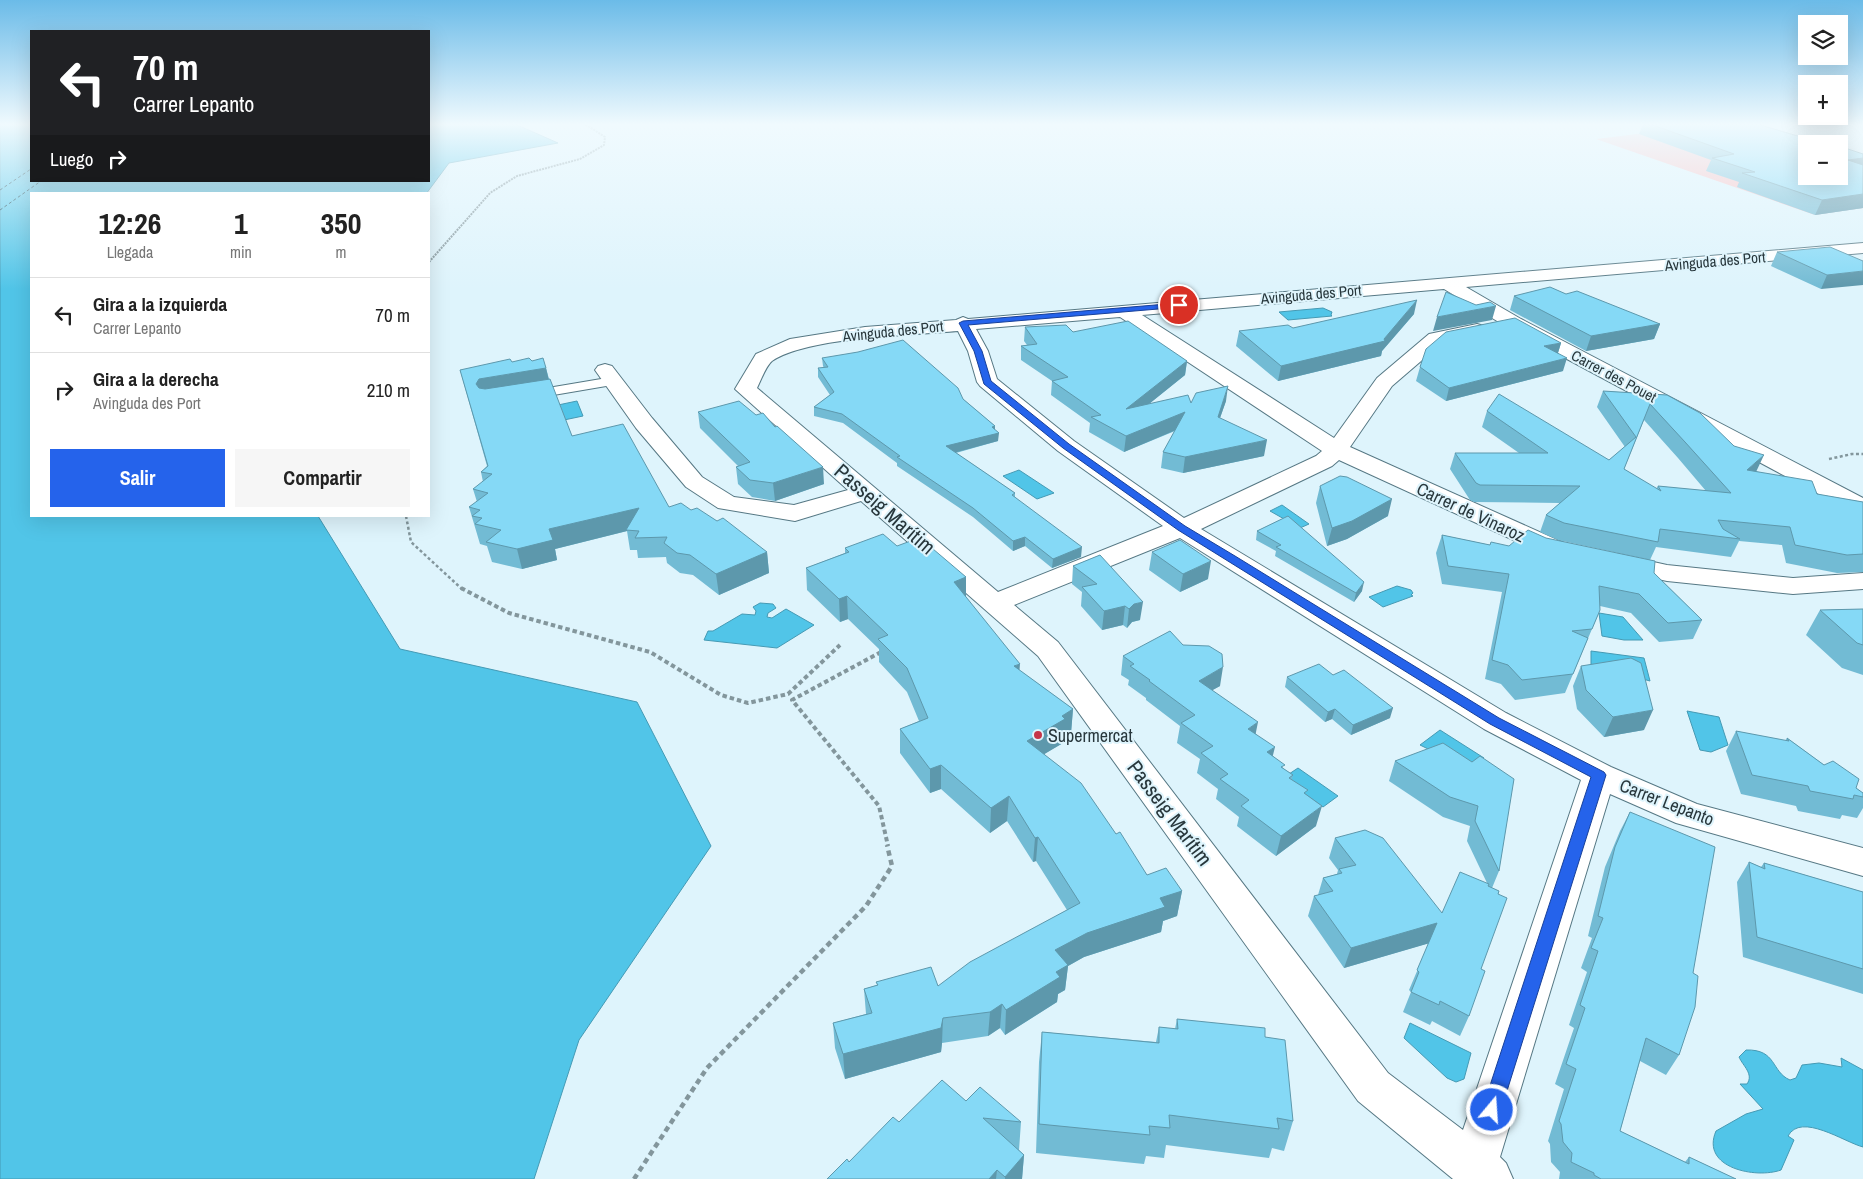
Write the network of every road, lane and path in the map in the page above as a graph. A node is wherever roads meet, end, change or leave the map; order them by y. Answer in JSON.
{"nodes":[{"id":1,"x":512,"y":179,"type":"edge"},
{"id":2,"x":1863,"y":248,"type":"edge"},
{"id":3,"x":430,"y":261,"type":"edge"},
{"id":4,"x":1447,"y":283,"type":"junction"},
{"id":5,"x":1122,"y":310,"type":"junction"},
{"id":6,"x":963,"y":323,"type":"junction"},
{"id":7,"x":1514,"y":323,"type":"junction"},
{"id":8,"x":763,"y":358,"type":"joint"},
{"id":9,"x":609,"y":375,"type":"joint"},
{"id":10,"x":518,"y":397,"type":"edge"},
{"id":11,"x":1337,"y":450,"type":"junction"},
{"id":12,"x":866,"y":492,"type":"junction"},
{"id":13,"x":1863,"y":508,"type":"edge"},
{"id":14,"x":406,"y":517,"type":"edge"},
{"id":15,"x":1182,"y":528,"type":"junction"},
{"id":16,"x":1863,"y":581,"type":"edge"},
{"id":17,"x":995,"y":603,"type":"junction"},
{"id":18,"x":840,"y":645,"type":"dead end"},
{"id":19,"x":882,"y":651,"type":"edge"},
{"id":20,"x":1599,"y":775,"type":"junction"},
{"id":21,"x":1863,"y":862,"type":"edge"},
{"id":22,"x":1482,"y":1173,"type":"edge"},
{"id":23,"x":634,"y":1179,"type":"edge"}],
"edges":[{"from":1,"to":3,"type":"path"},
{"from":2,"to":4,"type":"street","name":"Avinguda des Port"},
{"from":4,"to":5,"type":"street","name":"Avinguda des Port"},
{"from":4,"to":7,"type":"street","name":"Carrer des Pouet"},
{"from":5,"to":6,"type":"street","name":"Avinguda des Port"},
{"from":5,"to":11,"type":"street","name":"Carrer de Vinaroz"},
{"from":6,"to":8,"type":"street","name":"Avinguda des Port"},
{"from":6,"to":15,"type":"street","name":"Carrer Lepanto"},
{"from":7,"to":11,"type":"street"},
{"from":7,"to":13,"type":"street","name":"Carrer des Pouet"},
{"from":8,"to":12,"type":"street","name":"Passeig Marítim"},
{"from":9,"to":10,"type":"lane"},
{"from":9,"to":12,"type":"street"},
{"from":11,"to":15,"type":"street"},
{"from":11,"to":16,"type":"street","name":"Carrer de Vinaroz"},
{"from":12,"to":17,"type":"street","name":"Passeig Marítim"},
{"from":14,"to":18,"type":"path"},
{"from":15,"to":17,"type":"street"},
{"from":15,"to":20,"type":"street","name":"Carrer Lepanto"},
{"from":17,"to":22,"type":"street","name":"Passeig Marítim"},
{"from":19,"to":23,"type":"path"},
{"from":20,"to":21,"type":"street","name":"Carrer Lepanto"},
{"from":20,"to":22,"type":"street"}]}
